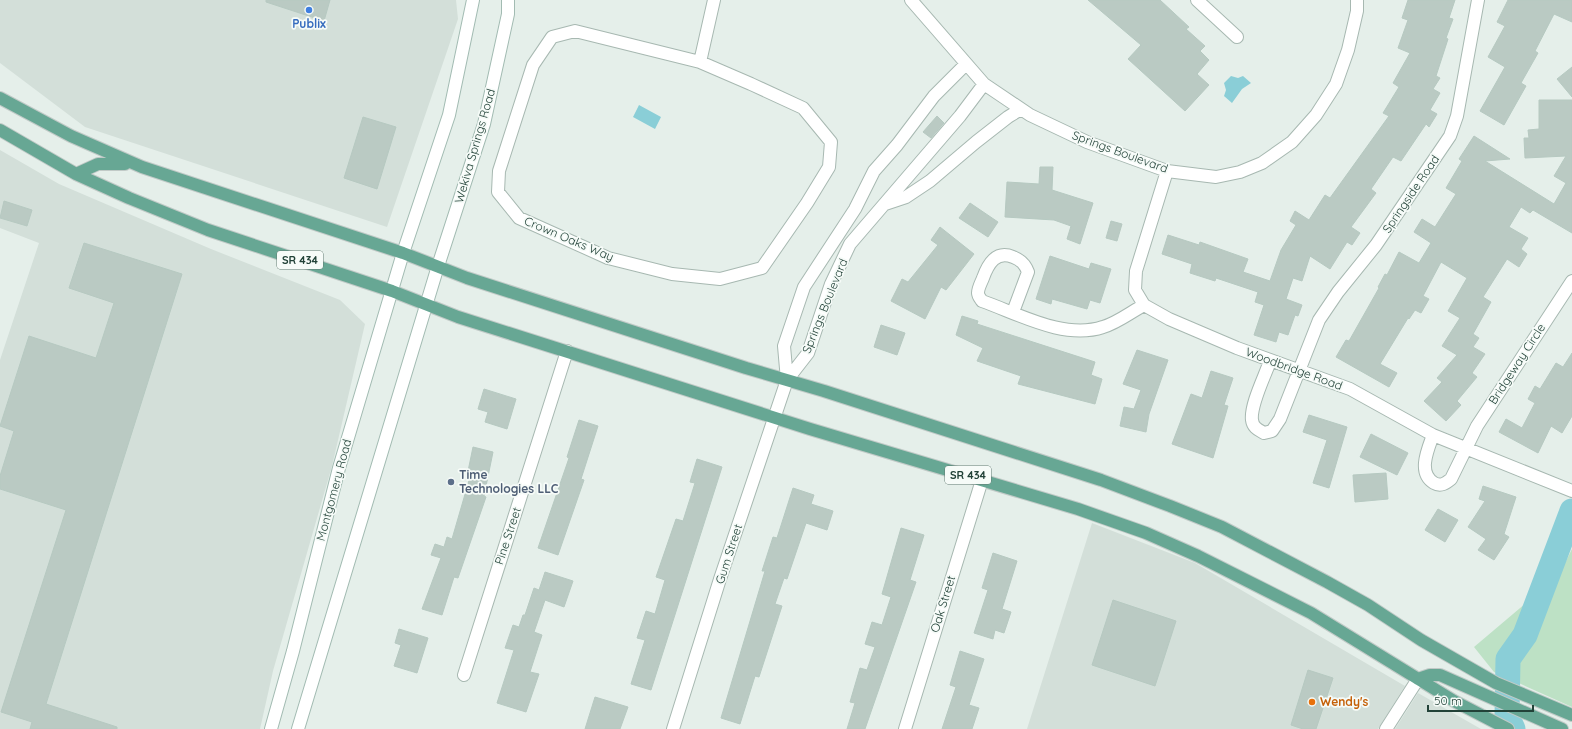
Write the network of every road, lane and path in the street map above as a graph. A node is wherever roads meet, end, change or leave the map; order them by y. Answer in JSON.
{"nodes":[{"id":1,"x":473,"y":0,"type":"edge"},
{"id":2,"x":508,"y":0,"type":"edge"},
{"id":3,"x":714,"y":0,"type":"edge"},
{"id":4,"x":910,"y":0,"type":"edge"},
{"id":5,"x":1197,"y":0,"type":"edge"},
{"id":6,"x":1357,"y":0,"type":"edge"},
{"id":7,"x":1478,"y":0,"type":"edge"},
{"id":8,"x":1237,"y":36,"type":"dead end"},
{"id":9,"x":700,"y":62,"type":"junction"},
{"id":10,"x":966,"y":64,"type":"junction"},
{"id":11,"x":984,"y":84,"type":"junction"},
{"id":12,"x":0,"y":98,"type":"edge"},
{"id":13,"x":1021,"y":109,"type":"junction"},
{"id":14,"x":0,"y":130,"type":"edge"},
{"id":15,"x":142,"y":167,"type":"junction"},
{"id":16,"x":1167,"y":171,"type":"junction"},
{"id":17,"x":76,"y":174,"type":"junction"},
{"id":18,"x":885,"y":204,"type":"junction"},
{"id":19,"x":403,"y":253,"type":"junction"},
{"id":20,"x":438,"y":266,"type":"junction"},
{"id":21,"x":1572,"y":281,"type":"edge"},
{"id":22,"x":392,"y":290,"type":"junction"},
{"id":23,"x":427,"y":304,"type":"junction"},
{"id":24,"x":1144,"y":305,"type":"junction"},
{"id":25,"x":1013,"y":312,"type":"junction"},
{"id":26,"x":567,"y":351,"type":"junction"},
{"id":27,"x":1270,"y":361,"type":"junction"},
{"id":28,"x":1300,"y":370,"type":"junction"},
{"id":29,"x":787,"y":380,"type":"junction"},
{"id":30,"x":774,"y":418,"type":"junction"},
{"id":31,"x":1433,"y":436,"type":"junction"},
{"id":32,"x":1466,"y":450,"type":"junction"},
{"id":33,"x":982,"y":480,"type":"junction"},
{"id":34,"x":1569,"y":490,"type":"edge"},
{"id":35,"x":464,"y":675,"type":"dead end"},
{"id":36,"x":1418,"y":679,"type":"junction"},
{"id":37,"x":1572,"y":715,"type":"edge"},
{"id":38,"x":271,"y":729,"type":"edge"},
{"id":39,"x":298,"y":729,"type":"edge"},
{"id":40,"x":673,"y":729,"type":"edge"},
{"id":41,"x":905,"y":729,"type":"edge"},
{"id":42,"x":1386,"y":729,"type":"edge"},
{"id":43,"x":1508,"y":729,"type":"edge"},
{"id":44,"x":1562,"y":729,"type":"edge"}],
"edges":[{"from":1,"to":19,"type":"street"},
{"from":2,"to":20,"type":"street","name":"Wekiva Springs Road"},
{"from":3,"to":9,"type":"street"},
{"from":4,"to":10,"type":"street","name":"Springs Boulevard"},
{"from":5,"to":8,"type":"street"},
{"from":6,"to":16,"type":"street","name":"Springs Boulevard"},
{"from":7,"to":28,"type":"street","name":"Springside Road"},
{"from":9,"to":9,"type":"street","name":"Crown Oaks Way"},
{"from":10,"to":11,"type":"street","name":"Springs Boulevard"},
{"from":10,"to":29,"type":"street"},
{"from":11,"to":13,"type":"street","name":"Springs Boulevard"},
{"from":11,"to":18,"type":"street","name":"Springs Boulevard"},
{"from":12,"to":15,"type":"main road"},
{"from":13,"to":16,"type":"street","name":"Springs Boulevard"},
{"from":13,"to":18,"type":"street"},
{"from":14,"to":17,"type":"main road","number":"SR 434"},
{"from":15,"to":17,"type":"main road"},
{"from":15,"to":19,"type":"main road"},
{"from":16,"to":24,"type":"street"},
{"from":17,"to":22,"type":"main road","number":"SR 434"},
{"from":18,"to":29,"type":"street","name":"Springs Boulevard"},
{"from":19,"to":20,"type":"main road"},
{"from":19,"to":22,"type":"street","name":"Montgomery Road"},
{"from":20,"to":23,"type":"street"},
{"from":20,"to":29,"type":"main road"},
{"from":21,"to":32,"type":"street","name":"Bridgeway Circle"},
{"from":22,"to":23,"type":"main road","number":"SR 434"},
{"from":22,"to":38,"type":"street","name":"Montgomery Road"},
{"from":23,"to":26,"type":"main road","number":"SR 434"},
{"from":23,"to":39,"type":"street"},
{"from":24,"to":25,"type":"street"},
{"from":24,"to":27,"type":"street","name":"Woodbridge Road"},
{"from":25,"to":25,"type":"street"},
{"from":26,"to":30,"type":"main road","number":"SR 434"},
{"from":26,"to":35,"type":"street","name":"Pine Street"},
{"from":27,"to":28,"type":"street","name":"Woodbridge Road"},
{"from":27,"to":28,"type":"street","name":"Springside Road"},
{"from":28,"to":31,"type":"street","name":"Woodbridge Road"},
{"from":29,"to":30,"type":"street","name":"Gum Street"},
{"from":29,"to":37,"type":"main road"},
{"from":30,"to":33,"type":"main road","number":"SR 434"},
{"from":30,"to":40,"type":"street","name":"Gum Street"},
{"from":31,"to":32,"type":"street","name":"Woodbridge Road"},
{"from":31,"to":32,"type":"street","name":"Bridgeway Circle"},
{"from":32,"to":34,"type":"street","name":"Woodbridge Road"},
{"from":33,"to":36,"type":"main road","number":"SR 434"},
{"from":33,"to":41,"type":"street","name":"Oak Street"},
{"from":36,"to":42,"type":"street"},
{"from":36,"to":43,"type":"main road","number":"SR 434"},
{"from":36,"to":44,"type":"main road"}]}
